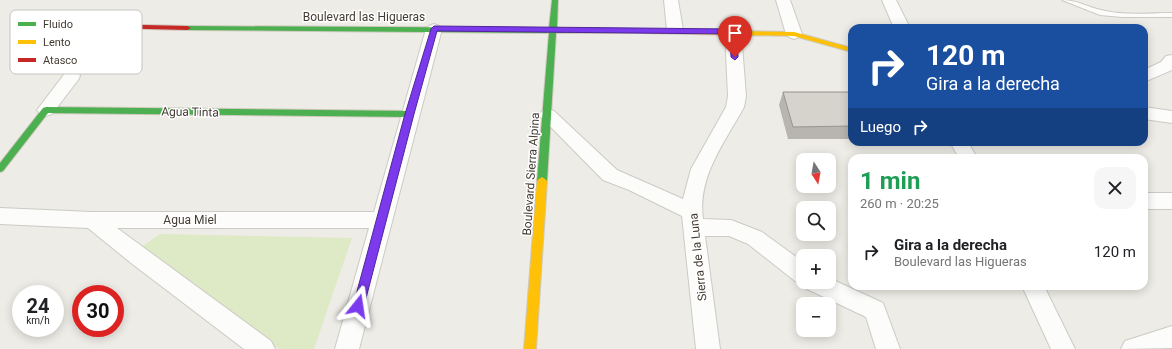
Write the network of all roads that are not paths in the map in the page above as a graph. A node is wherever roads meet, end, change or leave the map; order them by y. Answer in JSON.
{"nodes":[{"id":1,"x":555,"y":0,"type":"edge"},
{"id":2,"x":671,"y":0,"type":"edge"},
{"id":3,"x":783,"y":0,"type":"edge"},
{"id":4,"x":889,"y":0,"type":"edge"},
{"id":5,"x":1066,"y":0,"type":"edge"},
{"id":6,"x":1172,"y":15,"type":"edge"},
{"id":7,"x":900,"y":24,"type":"edge"},
{"id":8,"x":142,"y":27,"type":"edge"},
{"id":9,"x":434,"y":29,"type":"junction"},
{"id":10,"x":553,"y":30,"type":"junction"},
{"id":11,"x":675,"y":30,"type":"junction"},
{"id":12,"x":733,"y":32,"type":"junction"},
{"id":13,"x":794,"y":34,"type":"junction"},
{"id":14,"x":848,"y":49,"type":"edge"},
{"id":15,"x":1172,"y":60,"type":"edge"},
{"id":16,"x":1148,"y":74,"type":"edge"},
{"id":17,"x":72,"y":76,"type":"dead end"},
{"id":18,"x":46,"y":110,"type":"junction"},
{"id":19,"x":1148,"y":113,"type":"edge"},
{"id":20,"x":410,"y":114,"type":"junction"},
{"id":21,"x":548,"y":115,"type":"junction"},
{"id":22,"x":1172,"y":116,"type":"edge"},
{"id":23,"x":0,"y":169,"type":"edge"},
{"id":24,"x":1148,"y":201,"type":"edge"},
{"id":25,"x":1172,"y":201,"type":"edge"},
{"id":26,"x":0,"y":216,"type":"edge"},
{"id":27,"x":92,"y":220,"type":"junction"},
{"id":28,"x":381,"y":220,"type":"junction"},
{"id":29,"x":693,"y":220,"type":"junction"},
{"id":30,"x":796,"y":269,"type":"edge"},
{"id":31,"x":830,"y":289,"type":"edge"},
{"id":32,"x":1035,"y":290,"type":"edge"},
{"id":33,"x":1172,"y":337,"type":"edge"},
{"id":34,"x":262,"y":349,"type":"edge"},
{"id":35,"x":347,"y":349,"type":"edge"},
{"id":36,"x":530,"y":349,"type":"edge"},
{"id":37,"x":708,"y":349,"type":"edge"},
{"id":38,"x":888,"y":349,"type":"edge"},
{"id":39,"x":1064,"y":349,"type":"edge"},
{"id":40,"x":1133,"y":349,"type":"edge"}],
"edges":[{"from":1,"to":10,"type":"street","name":"Boulevard Sierra Alpina"},
{"from":2,"to":11,"type":"street"},
{"from":3,"to":13,"type":"street"},
{"from":4,"to":7,"type":"street"},
{"from":5,"to":6,"type":"lane"},
{"from":8,"to":9,"type":"street","name":"Boulevard las Higueras"},
{"from":9,"to":10,"type":"street","name":"Boulevard las Higueras"},
{"from":9,"to":20,"type":"street"},
{"from":10,"to":11,"type":"street","name":"Boulevard las Higueras"},
{"from":10,"to":21,"type":"street","name":"Boulevard Sierra Alpina"},
{"from":11,"to":12,"type":"street","name":"Boulevard las Higueras"},
{"from":12,"to":13,"type":"street","name":"Boulevard las Higueras"},
{"from":12,"to":29,"type":"street","name":"Sierra de la Luna"},
{"from":13,"to":14,"type":"street","name":"Boulevard las Higueras"},
{"from":15,"to":16,"type":"street"},
{"from":17,"to":18,"type":"street"},
{"from":18,"to":20,"type":"street","name":"Agua Tinta"},
{"from":18,"to":23,"type":"street"},
{"from":19,"to":22,"type":"street"},
{"from":20,"to":28,"type":"street"},
{"from":21,"to":29,"type":"street"},
{"from":21,"to":36,"type":"street","name":"Boulevard Sierra Alpina"},
{"from":24,"to":25,"type":"street"},
{"from":26,"to":27,"type":"street","name":"Agua Miel"},
{"from":27,"to":28,"type":"street","name":"Agua Miel"},
{"from":27,"to":34,"type":"street"},
{"from":28,"to":35,"type":"street"},
{"from":29,"to":30,"type":"street"},
{"from":29,"to":37,"type":"street","name":"Sierra de la Luna"},
{"from":31,"to":38,"type":"street"},
{"from":32,"to":39,"type":"street"},
{"from":33,"to":40,"type":"street"}]}
